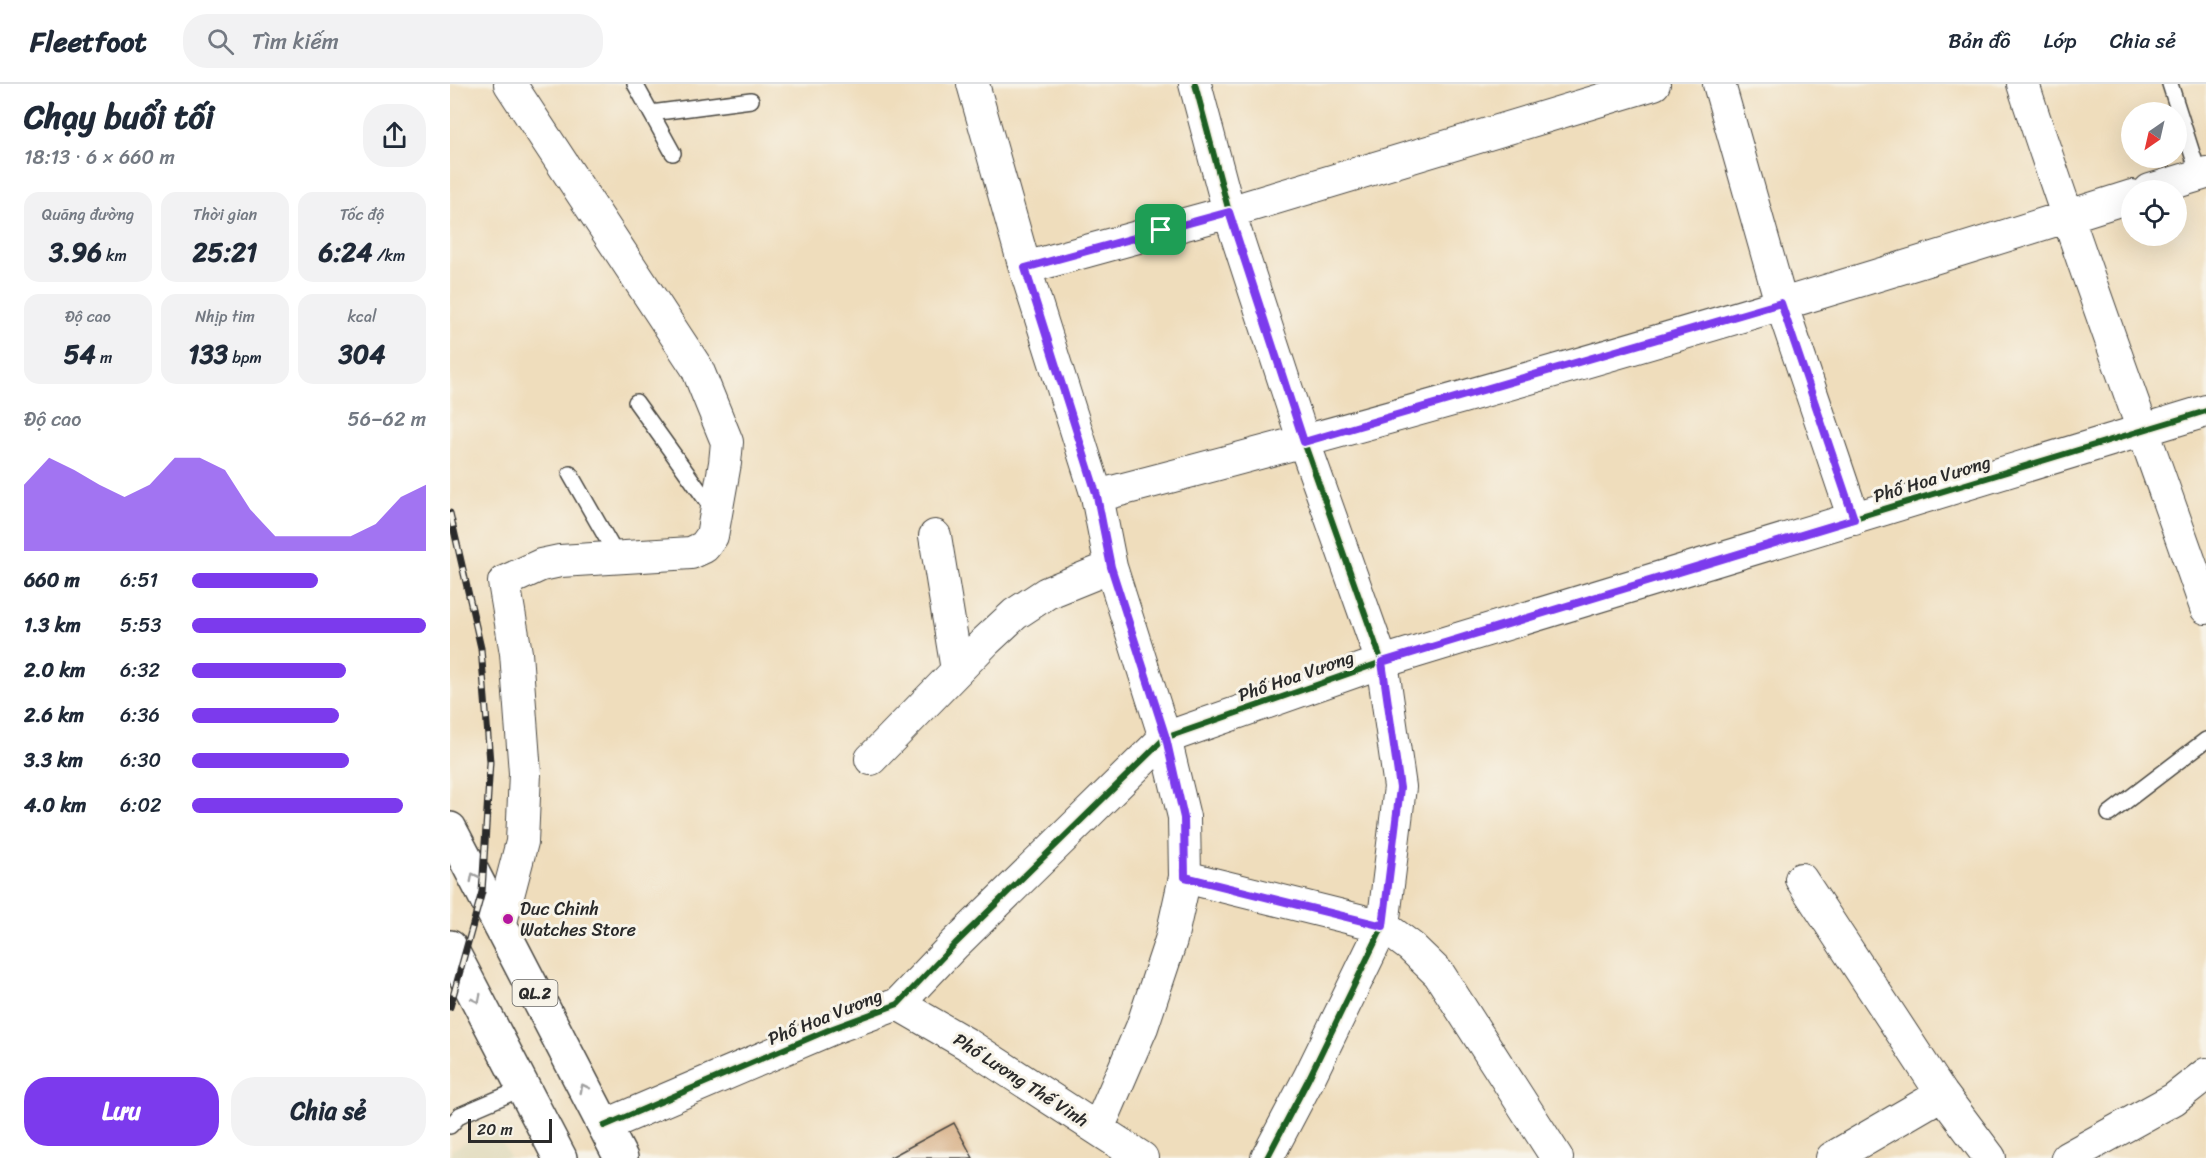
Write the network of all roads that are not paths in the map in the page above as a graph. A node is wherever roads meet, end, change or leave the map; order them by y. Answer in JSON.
{"nodes":[{"id":1,"x":510,"y":84,"type":"edge"},
{"id":2,"x":635,"y":84,"type":"edge"},
{"id":3,"x":973,"y":84,"type":"edge"},
{"id":4,"x":1196,"y":84,"type":"edge"},
{"id":5,"x":1654,"y":84,"type":"edge"},
{"id":6,"x":1719,"y":84,"type":"edge"},
{"id":7,"x":2023,"y":84,"type":"edge"},
{"id":8,"x":2170,"y":84,"type":"edge"},
{"id":9,"x":751,"y":100,"type":"dead end"},
{"id":10,"x":651,"y":113,"type":"junction"},
{"id":11,"x":673,"y":153,"type":"dead end"},
{"id":12,"x":2203,"y":174,"type":"edge"},
{"id":13,"x":2183,"y":180,"type":"edge"},
{"id":14,"x":2121,"y":200,"type":"edge"},
{"id":15,"x":1229,"y":212,"type":"junction"},
{"id":16,"x":2066,"y":217,"type":"junction"},
{"id":17,"x":1025,"y":268,"type":"junction"},
{"id":18,"x":1781,"y":303,"type":"junction"},
{"id":19,"x":636,"y":402,"type":"dead end"},
{"id":20,"x":2206,"y":411,"type":"edge"},
{"id":21,"x":2144,"y":430,"type":"junction"},
{"id":22,"x":1304,"y":442,"type":"junction"},
{"id":23,"x":570,"y":474,"type":"dead end"},
{"id":24,"x":1097,"y":496,"type":"junction"},
{"id":25,"x":716,"y":513,"type":"junction"},
{"id":26,"x":1854,"y":519,"type":"junction"},
{"id":27,"x":935,"y":536,"type":"dead end"},
{"id":28,"x":618,"y":558,"type":"junction"},
{"id":29,"x":1111,"y":567,"type":"junction"},
{"id":30,"x":2206,"y":608,"type":"edge"},
{"id":31,"x":1382,"y":662,"type":"junction"},
{"id":32,"x":957,"y":670,"type":"junction"},
{"id":33,"x":1166,"y":738,"type":"junction"},
{"id":34,"x":2206,"y":740,"type":"edge"},
{"id":35,"x":871,"y":759,"type":"dead end"},
{"id":36,"x":2109,"y":814,"type":"dead end"},
{"id":37,"x":450,"y":829,"type":"edge"},
{"id":38,"x":1185,"y":877,"type":"junction"},
{"id":39,"x":1801,"y":879,"type":"dead end"},
{"id":40,"x":500,"y":926,"type":"junction"},
{"id":41,"x":1383,"y":926,"type":"junction"},
{"id":42,"x":450,"y":947,"type":"edge"},
{"id":43,"x":898,"y":1004,"type":"junction"},
{"id":44,"x":2206,"y":1074,"type":"edge"},
{"id":45,"x":523,"y":1088,"type":"junction"},
{"id":46,"x":1942,"y":1094,"type":"junction"},
{"id":47,"x":450,"y":1126,"type":"edge"},
{"id":48,"x":604,"y":1126,"type":"junction"},
{"id":49,"x":1098,"y":1129,"type":"junction"},
{"id":50,"x":560,"y":1158,"type":"edge"},
{"id":51,"x":621,"y":1158,"type":"edge"},
{"id":52,"x":1142,"y":1158,"type":"edge"},
{"id":53,"x":1267,"y":1158,"type":"edge"},
{"id":54,"x":1557,"y":1158,"type":"edge"},
{"id":55,"x":1832,"y":1158,"type":"edge"},
{"id":56,"x":1990,"y":1158,"type":"edge"},
{"id":57,"x":2067,"y":1158,"type":"edge"}],
"edges":[{"from":1,"to":25,"type":"street"},
{"from":2,"to":10,"type":"lane"},
{"from":3,"to":17,"type":"street"},
{"from":4,"to":15,"type":"street"},
{"from":5,"to":15,"type":"street"},
{"from":6,"to":18,"type":"street"},
{"from":7,"to":16,"type":"street"},
{"from":8,"to":12,"type":"lane"},
{"from":9,"to":10,"type":"lane"},
{"from":10,"to":11,"type":"lane"},
{"from":12,"to":13,"type":"street"},
{"from":14,"to":16,"type":"street"},
{"from":15,"to":17,"type":"street"},
{"from":15,"to":22,"type":"street"},
{"from":16,"to":18,"type":"street"},
{"from":16,"to":21,"type":"street"},
{"from":17,"to":24,"type":"street"},
{"from":18,"to":22,"type":"street"},
{"from":18,"to":26,"type":"street"},
{"from":19,"to":25,"type":"lane"},
{"from":20,"to":21,"type":"street","name":"Phố Hoa Vương"},
{"from":21,"to":26,"type":"street","name":"Phố Hoa Vương"},
{"from":21,"to":30,"type":"street"},
{"from":22,"to":24,"type":"street"},
{"from":22,"to":31,"type":"street"},
{"from":23,"to":28,"type":"lane"},
{"from":24,"to":29,"type":"street"},
{"from":25,"to":28,"type":"street"},
{"from":26,"to":31,"type":"street","name":"Phố Hoa Vương"},
{"from":27,"to":32,"type":"street"},
{"from":28,"to":40,"type":"street"},
{"from":29,"to":32,"type":"street"},
{"from":29,"to":33,"type":"street"},
{"from":31,"to":33,"type":"street","name":"Phố Hoa Vương"},
{"from":31,"to":41,"type":"street"},
{"from":32,"to":35,"type":"street"},
{"from":33,"to":38,"type":"street"},
{"from":33,"to":43,"type":"street","name":"Phố Hoa Vương"},
{"from":34,"to":36,"type":"lane"},
{"from":40,"to":37,"type":"main road","number":"QL.2","one_way":true},
{"from":38,"to":41,"type":"street"},
{"from":38,"to":49,"type":"street"},
{"from":39,"to":46,"type":"street"},
{"from":48,"to":40,"type":"main road","number":"QL.2","one_way":true},
{"from":41,"to":53,"type":"street"},
{"from":41,"to":54,"type":"street"},
{"from":42,"to":45,"type":"main road","one_way":true},
{"from":43,"to":48,"type":"street","name":"Phố Hoa Vương"},
{"from":43,"to":49,"type":"street","name":"Phố Lương Thế Vinh"},
{"from":44,"to":57,"type":"street"},
{"from":45,"to":47,"type":"lane"},
{"from":45,"to":50,"type":"main road"},
{"from":46,"to":55,"type":"street"},
{"from":46,"to":56,"type":"street"},
{"from":48,"to":51,"type":"main road","number":"QL.2"},
{"from":49,"to":52,"type":"street","name":"Phố Lương Thế Vinh"}]}
